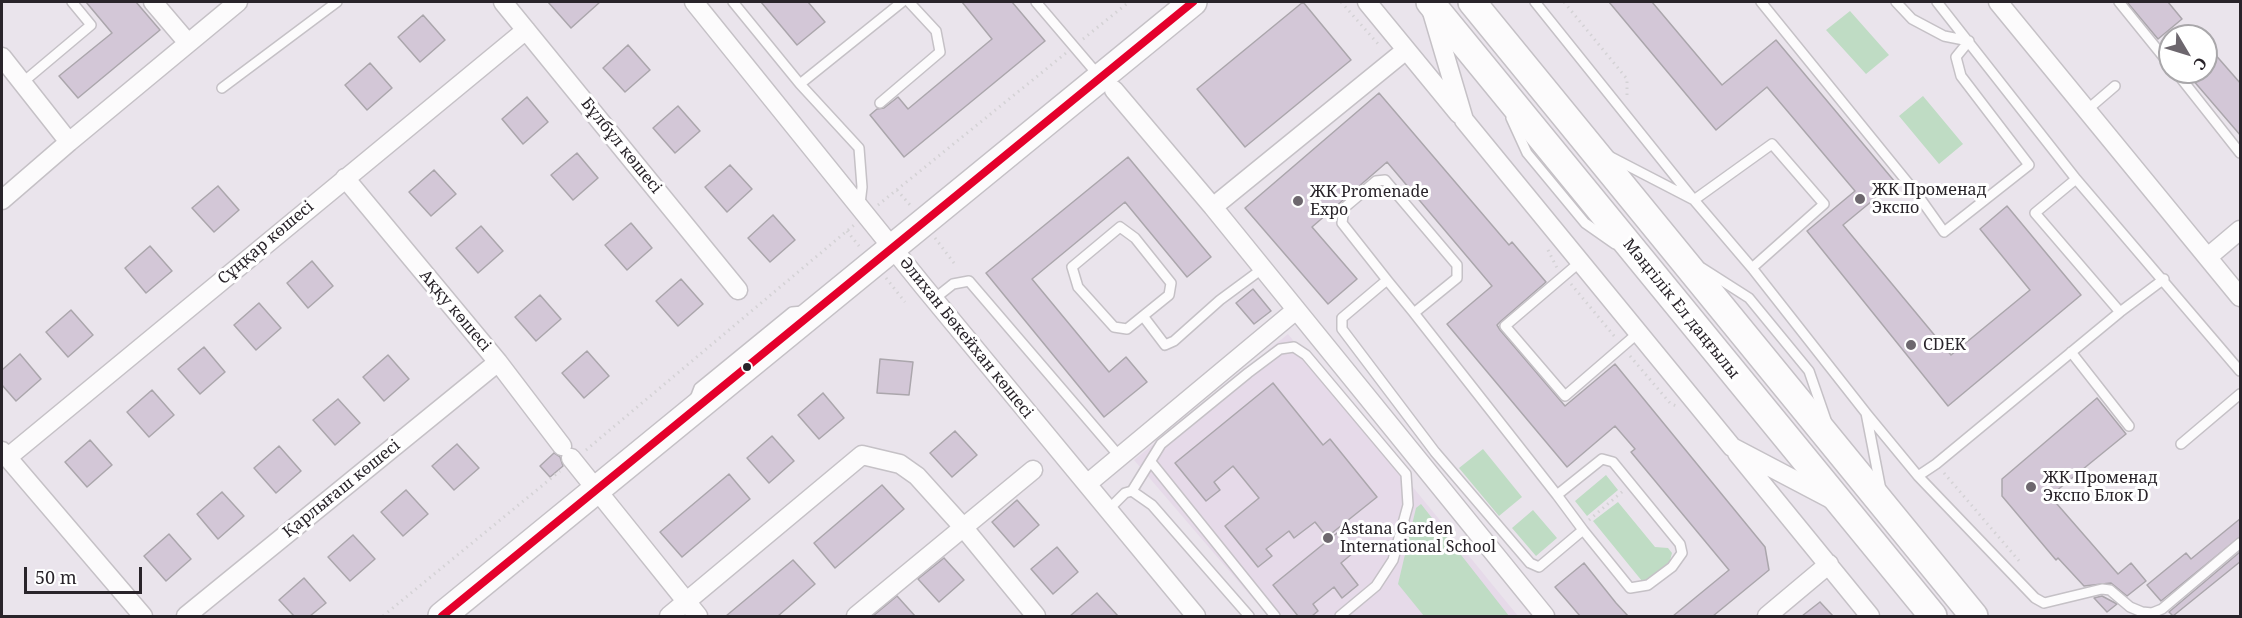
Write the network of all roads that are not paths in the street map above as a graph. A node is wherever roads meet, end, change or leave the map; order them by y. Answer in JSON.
{"nodes":[{"id":1,"x":72,"y":2,"type":"edge"},
{"id":2,"x":153,"y":2,"type":"edge"},
{"id":3,"x":337,"y":2,"type":"edge"},
{"id":4,"x":503,"y":2,"type":"edge"},
{"id":5,"x":694,"y":2,"type":"edge"},
{"id":6,"x":733,"y":2,"type":"edge"},
{"id":7,"x":902,"y":2,"type":"edge"},
{"id":8,"x":909,"y":2,"type":"edge"},
{"id":9,"x":1036,"y":2,"type":"edge"},
{"id":10,"x":1193,"y":2,"type":"edge"},
{"id":11,"x":1367,"y":2,"type":"edge"},
{"id":12,"x":1430,"y":2,"type":"edge"},
{"id":13,"x":1472,"y":2,"type":"edge"},
{"id":14,"x":1535,"y":2,"type":"edge"},
{"id":15,"x":1761,"y":2,"type":"edge"},
{"id":16,"x":1896,"y":2,"type":"edge"},
{"id":17,"x":1936,"y":2,"type":"edge"},
{"id":18,"x":1998,"y":2,"type":"edge"},
{"id":19,"x":2120,"y":2,"type":"edge"},
{"id":20,"x":231,"y":4,"type":"edge"},
{"id":21,"x":526,"y":30,"type":"junction"},
{"id":22,"x":1969,"y":41,"type":"junction"},
{"id":23,"x":188,"y":44,"type":"junction"},
{"id":24,"x":1406,"y":50,"type":"junction"},
{"id":25,"x":2158,"y":50,"type":"edge"},
{"id":26,"x":2,"y":57,"type":"edge"},
{"id":27,"x":22,"y":83,"type":"junction"},
{"id":28,"x":800,"y":84,"type":"junction"},
{"id":29,"x":1107,"y":84,"type":"junction"},
{"id":30,"x":2186,"y":84,"type":"edge"},
{"id":31,"x":2115,"y":86,"type":"dead end"},
{"id":32,"x":222,"y":88,"type":"dead end"},
{"id":33,"x":880,"y":103,"type":"dead end"},
{"id":34,"x":2087,"y":110,"type":"junction"},
{"id":35,"x":1464,"y":120,"type":"junction"},
{"id":36,"x":69,"y":142,"type":"junction"},
{"id":37,"x":1589,"y":145,"type":"junction"},
{"id":38,"x":2241,"y":153,"type":"edge"},
{"id":39,"x":345,"y":178,"type":"junction"},
{"id":40,"x":2076,"y":179,"type":"junction"},
{"id":41,"x":2,"y":200,"type":"edge"},
{"id":42,"x":1694,"y":200,"type":"junction"},
{"id":43,"x":1213,"y":207,"type":"junction"},
{"id":44,"x":862,"y":211,"type":"junction"},
{"id":45,"x":2241,"y":230,"type":"edge"},
{"id":46,"x":892,"y":248,"type":"junction"},
{"id":47,"x":2208,"y":257,"type":"junction"},
{"id":48,"x":1580,"y":261,"type":"junction"},
{"id":49,"x":1752,"y":268,"type":"junction"},
{"id":50,"x":1262,"y":269,"type":"junction"},
{"id":51,"x":2164,"y":279,"type":"junction"},
{"id":52,"x":1387,"y":280,"type":"junction"},
{"id":53,"x":738,"y":290,"type":"dead end"},
{"id":54,"x":2241,"y":297,"type":"edge"},
{"id":55,"x":934,"y":299,"type":"junction"},
{"id":56,"x":1296,"y":310,"type":"junction"},
{"id":57,"x":2120,"y":312,"type":"junction"},
{"id":58,"x":1414,"y":313,"type":"junction"},
{"id":59,"x":1143,"y":316,"type":"junction"},
{"id":60,"x":1638,"y":333,"type":"junction"},
{"id":61,"x":2071,"y":352,"type":"junction"},
{"id":62,"x":498,"y":362,"type":"junction"},
{"id":63,"x":2241,"y":371,"type":"edge"},
{"id":64,"x":2241,"y":394,"type":"edge"},
{"id":65,"x":1866,"y":413,"type":"junction"},
{"id":66,"x":2129,"y":426,"type":"dead end"},
{"id":67,"x":2181,"y":444,"type":"dead end"},
{"id":68,"x":1732,"y":447,"type":"junction"},
{"id":69,"x":1435,"y":452,"type":"junction"},
{"id":70,"x":4,"y":454,"type":"edge"},
{"id":71,"x":1120,"y":457,"type":"junction"},
{"id":72,"x":1151,"y":462,"type":"junction"},
{"id":73,"x":1420,"y":464,"type":"junction"},
{"id":74,"x":1033,"y":470,"type":"dead end"},
{"id":75,"x":1918,"y":476,"type":"junction"},
{"id":76,"x":1087,"y":484,"type":"junction"},
{"id":77,"x":1807,"y":486,"type":"junction"},
{"id":78,"x":597,"y":490,"type":"junction"},
{"id":79,"x":1132,"y":491,"type":"junction"},
{"id":80,"x":1557,"y":495,"type":"junction"},
{"id":81,"x":1841,"y":504,"type":"junction"},
{"id":82,"x":1884,"y":507,"type":"junction"},
{"id":83,"x":1109,"y":509,"type":"junction"},
{"id":84,"x":1786,"y":512,"type":"junction"},
{"id":85,"x":963,"y":527,"type":"junction"},
{"id":86,"x":1582,"y":528,"type":"junction"},
{"id":87,"x":2241,"y":543,"type":"edge"},
{"id":88,"x":1829,"y":564,"type":"junction"},
{"id":89,"x":688,"y":601,"type":"junction"},
{"id":90,"x":1966,"y":607,"type":"edge"},
{"id":91,"x":143,"y":616,"type":"edge"},
{"id":92,"x":186,"y":616,"type":"edge"},
{"id":93,"x":442,"y":616,"type":"edge"},
{"id":94,"x":669,"y":616,"type":"edge"},
{"id":95,"x":698,"y":616,"type":"edge"},
{"id":96,"x":856,"y":616,"type":"edge"},
{"id":97,"x":1036,"y":616,"type":"edge"},
{"id":98,"x":1196,"y":616,"type":"edge"},
{"id":99,"x":1249,"y":616,"type":"edge"},
{"id":100,"x":1275,"y":616,"type":"edge"},
{"id":101,"x":1340,"y":616,"type":"edge"},
{"id":102,"x":1545,"y":616,"type":"edge"},
{"id":103,"x":1767,"y":616,"type":"edge"},
{"id":104,"x":1870,"y":616,"type":"edge"},
{"id":105,"x":1933,"y":616,"type":"edge"},
{"id":106,"x":1991,"y":616,"type":"edge"}],
"edges":[{"from":1,"to":27,"type":"lane"},
{"from":2,"to":23,"type":"street"},
{"from":3,"to":32,"type":"lane"},
{"from":4,"to":21,"type":"street","name":"Бұлбұл көшесі"},
{"from":5,"to":44,"type":"street","name":"Әлихан Бөкейхан көшесі"},
{"from":6,"to":28,"type":"lane"},
{"from":7,"to":28,"type":"lane"},
{"from":8,"to":33,"type":"lane"},
{"from":9,"to":29,"type":"lane"},
{"from":10,"to":29,"type":"main road"},
{"from":11,"to":24,"type":"street"},
{"from":12,"to":35,"type":"street"},
{"from":12,"to":81,"type":"main road","name":"Мәңгілік Ел даңғылы"},
{"from":13,"to":37,"type":"main road","name":"Мәңгілік Ел даңғылы"},
{"from":14,"to":42,"type":"lane"},
{"from":15,"to":22,"type":"lane"},
{"from":16,"to":22,"type":"lane"},
{"from":17,"to":22,"type":"lane"},
{"from":18,"to":34,"type":"street"},
{"from":19,"to":25,"type":"lane"},
{"from":20,"to":23,"type":"street"},
{"from":21,"to":39,"type":"street","name":"Сұңқар көшесі"},
{"from":21,"to":53,"type":"street","name":"Бұлбұл көшесі"},
{"from":22,"to":40,"type":"lane"},
{"from":23,"to":36,"type":"street"},
{"from":24,"to":35,"type":"street"},
{"from":24,"to":43,"type":"street"},
{"from":26,"to":27,"type":"street"},
{"from":27,"to":36,"type":"street"},
{"from":28,"to":44,"type":"lane"},
{"from":29,"to":43,"type":"street"},
{"from":29,"to":46,"type":"main road"},
{"from":30,"to":38,"type":"lane"},
{"from":31,"to":34,"type":"lane"},
{"from":34,"to":47,"type":"street"},
{"from":35,"to":48,"type":"street"},
{"from":36,"to":41,"type":"street"},
{"from":37,"to":42,"type":"lane"},
{"from":37,"to":82,"type":"main road","name":"Мәңгілік Ел даңғылы"},
{"from":39,"to":62,"type":"street","name":"Аққу көшесі"},
{"from":39,"to":70,"type":"street","name":"Сұңқар көшесі"},
{"from":40,"to":51,"type":"lane"},
{"from":40,"to":57,"type":"lane"},
{"from":42,"to":49,"type":"lane"},
{"from":42,"to":49,"type":"lane"},
{"from":43,"to":50,"type":"street"},
{"from":44,"to":46,"type":"street","name":"Әлихан Бөкейхан көшесі"},
{"from":45,"to":47,"type":"street"},
{"from":46,"to":55,"type":"street","name":"Әлихан Бөкейхан көшесі"},
{"from":46,"to":78,"type":"main road"},
{"from":47,"to":54,"type":"street"},
{"from":48,"to":60,"type":"street"},
{"from":48,"to":60,"type":"lane"},
{"from":49,"to":65,"type":"lane"},
{"from":50,"to":56,"type":"street"},
{"from":50,"to":59,"type":"lane"},
{"from":51,"to":57,"type":"lane"},
{"from":51,"to":63,"type":"lane"},
{"from":52,"to":58,"type":"lane"},
{"from":52,"to":58,"type":"lane"},
{"from":52,"to":69,"type":"lane"},
{"from":55,"to":71,"type":"lane"},
{"from":55,"to":76,"type":"street","name":"Әлихан Бөкейхан көшесі"},
{"from":56,"to":71,"type":"street"},
{"from":56,"to":73,"type":"street"},
{"from":57,"to":61,"type":"lane"},
{"from":58,"to":80,"type":"lane"},
{"from":59,"to":59,"type":"lane"},
{"from":60,"to":68,"type":"street"},
{"from":61,"to":66,"type":"lane"},
{"from":61,"to":75,"type":"lane"},
{"from":62,"to":78,"type":"street","name":"Аққу көшесі"},
{"from":62,"to":92,"type":"street","name":"Қарлығаш көшесі"},
{"from":64,"to":67,"type":"lane"},
{"from":65,"to":75,"type":"lane"},
{"from":65,"to":82,"type":"lane"},
{"from":68,"to":77,"type":"street"},
{"from":68,"to":84,"type":"street"},
{"from":69,"to":73,"type":"lane"},
{"from":69,"to":86,"type":"lane"},
{"from":70,"to":91,"type":"street"},
{"from":71,"to":76,"type":"street"},
{"from":72,"to":79,"type":"lane"},
{"from":72,"to":100,"type":"lane"},
{"from":72,"to":101,"type":"lane"},
{"from":73,"to":102,"type":"street"},
{"from":74,"to":85,"type":"street"},
{"from":75,"to":87,"type":"lane"},
{"from":76,"to":83,"type":"street","name":"Әлихан Бөкейхан көшесі"},
{"from":77,"to":81,"type":"street"},
{"from":77,"to":84,"type":"street"},
{"from":78,"to":89,"type":"street","name":"Аққу көшесі"},
{"from":78,"to":93,"type":"main road"},
{"from":79,"to":83,"type":"lane"},
{"from":79,"to":99,"type":"lane"},
{"from":80,"to":86,"type":"lane"},
{"from":80,"to":86,"type":"lane"},
{"from":81,"to":105,"type":"main road","name":"Мәңгілік Ел даңғылы"},
{"from":82,"to":90,"type":"main road","name":"Мәңгілік Ел даңғылы"},
{"from":83,"to":98,"type":"street","name":"Әлихан Бөкейхан көшесі"},
{"from":84,"to":88,"type":"street"},
{"from":85,"to":89,"type":"street"},
{"from":85,"to":96,"type":"street"},
{"from":85,"to":97,"type":"street"},
{"from":88,"to":103,"type":"street"},
{"from":88,"to":104,"type":"street"},
{"from":89,"to":94,"type":"street"},
{"from":89,"to":95,"type":"street","name":"Аққу көшесі"},
{"from":90,"to":106,"type":"main road"}]}
